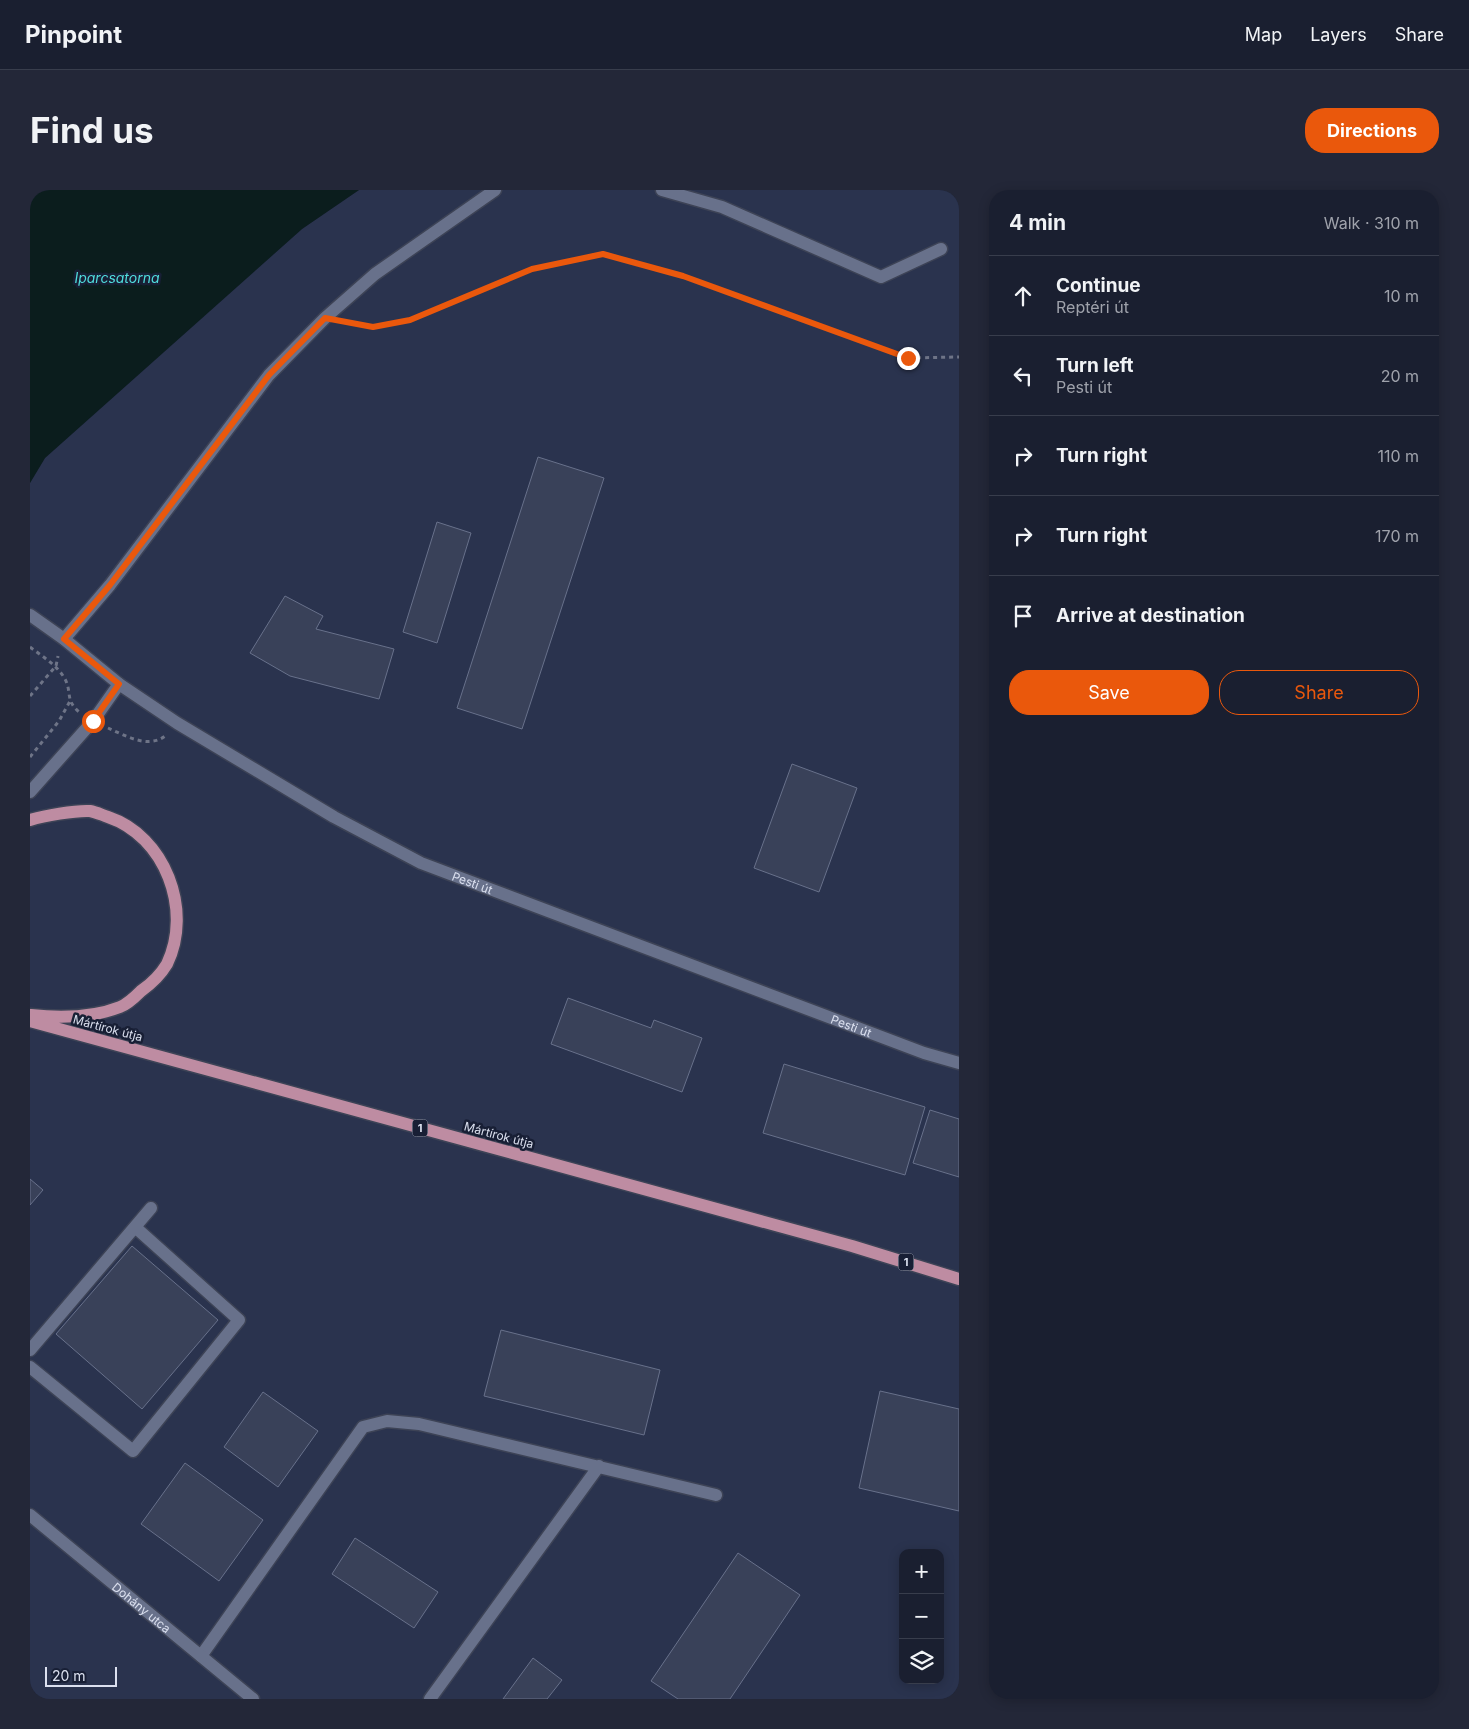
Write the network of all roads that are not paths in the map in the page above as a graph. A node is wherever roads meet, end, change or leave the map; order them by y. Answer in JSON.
{"nodes":[{"id":1,"x":495,"y":190,"type":"edge"},
{"id":2,"x":662,"y":190,"type":"edge"},
{"id":3,"x":941,"y":249,"type":"dead end"},
{"id":4,"x":30,"y":614,"type":"edge"},
{"id":5,"x":64,"y":639,"type":"junction"},
{"id":6,"x":119,"y":684,"type":"junction"},
{"id":7,"x":30,"y":792,"type":"edge"},
{"id":8,"x":30,"y":820,"type":"edge"},
{"id":9,"x":30,"y":1015,"type":"edge"},
{"id":10,"x":30,"y":1021,"type":"edge"},
{"id":11,"x":959,"y":1063,"type":"edge"},
{"id":12,"x":151,"y":1208,"type":"dead end"},
{"id":13,"x":135,"y":1227,"type":"junction"},
{"id":14,"x":959,"y":1278,"type":"edge"},
{"id":15,"x":30,"y":1350,"type":"edge"},
{"id":16,"x":30,"y":1367,"type":"edge"},
{"id":17,"x":599,"y":1466,"type":"junction"},
{"id":18,"x":716,"y":1495,"type":"dead end"},
{"id":19,"x":30,"y":1515,"type":"edge"},
{"id":20,"x":201,"y":1656,"type":"junction"},
{"id":21,"x":253,"y":1699,"type":"edge"},
{"id":22,"x":430,"y":1699,"type":"edge"}],
"edges":[{"from":1,"to":5,"type":"street"},
{"from":2,"to":3,"type":"street"},
{"from":4,"to":5,"type":"street","name":"Pesti út"},
{"from":5,"to":6,"type":"street","name":"Pesti út"},
{"from":6,"to":7,"type":"street"},
{"from":6,"to":11,"type":"street","name":"Pesti út"},
{"from":8,"to":9,"type":"main road"},
{"from":10,"to":14,"type":"main road","name":"Mártírok útja","number":"1"},
{"from":12,"to":13,"type":"street"},
{"from":13,"to":15,"type":"street"},
{"from":13,"to":16,"type":"street"},
{"from":17,"to":18,"type":"street"},
{"from":17,"to":20,"type":"street"},
{"from":17,"to":22,"type":"street"},
{"from":19,"to":20,"type":"street","name":"Dohány utca"},
{"from":20,"to":21,"type":"street","name":"Dohány utca"}]}
